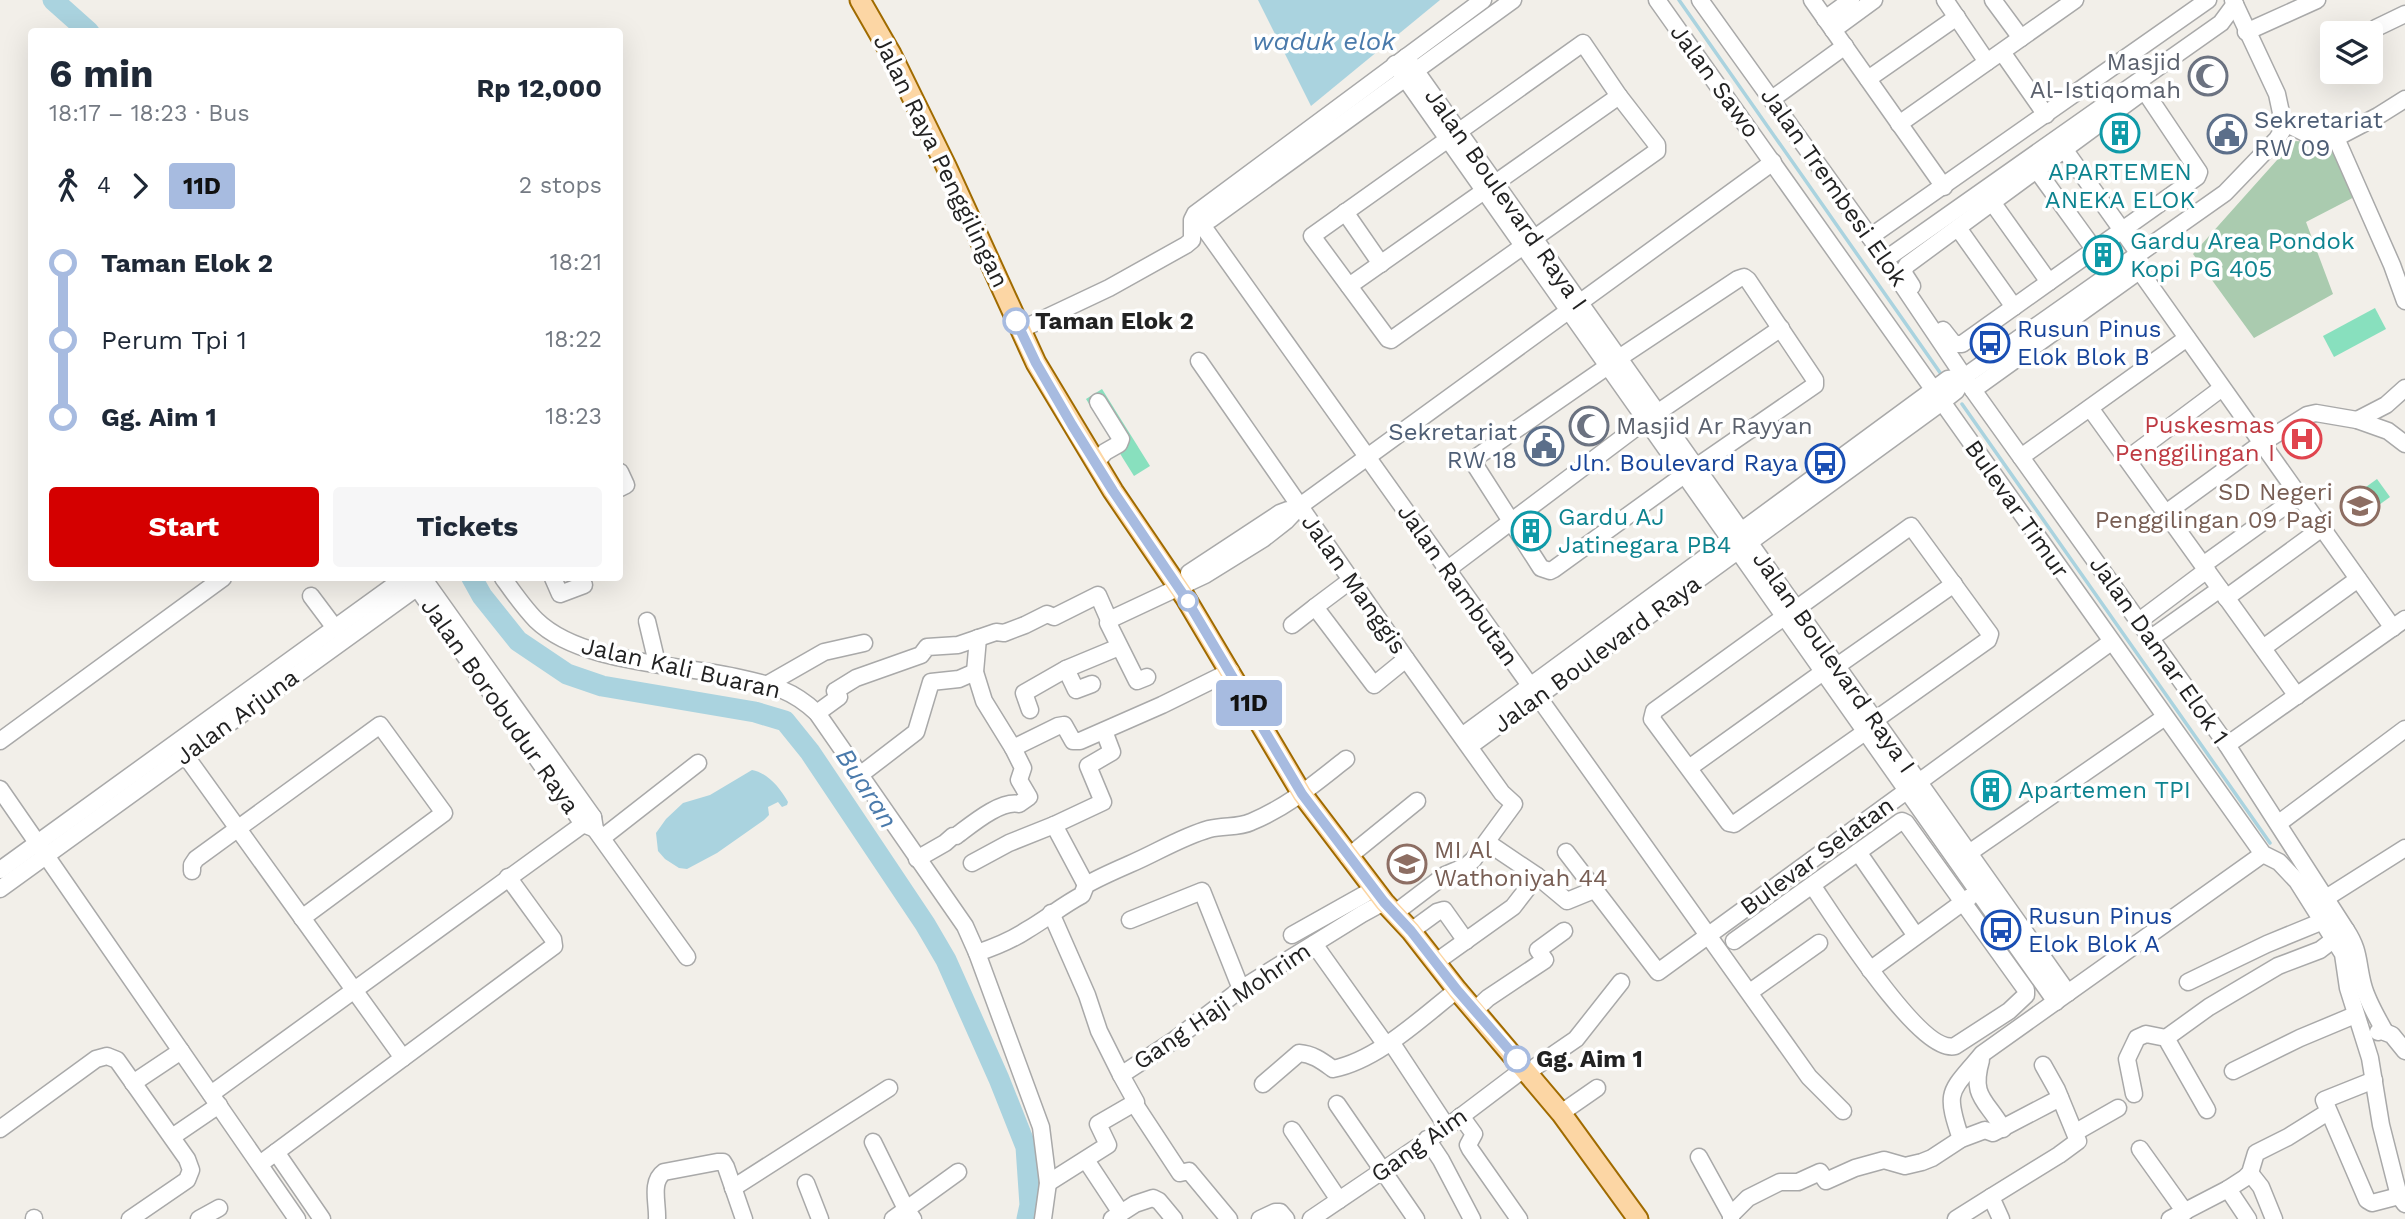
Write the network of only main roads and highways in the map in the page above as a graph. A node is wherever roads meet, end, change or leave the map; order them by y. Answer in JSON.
{"nodes":[{"id":1,"x":860,"y":0,"type":"edge"},
{"id":2,"x":1638,"y":1219,"type":"edge"}],
"edges":[{"from":1,"to":2,"type":"main road","name":"Jalan Raya Penggilingan"}]}
